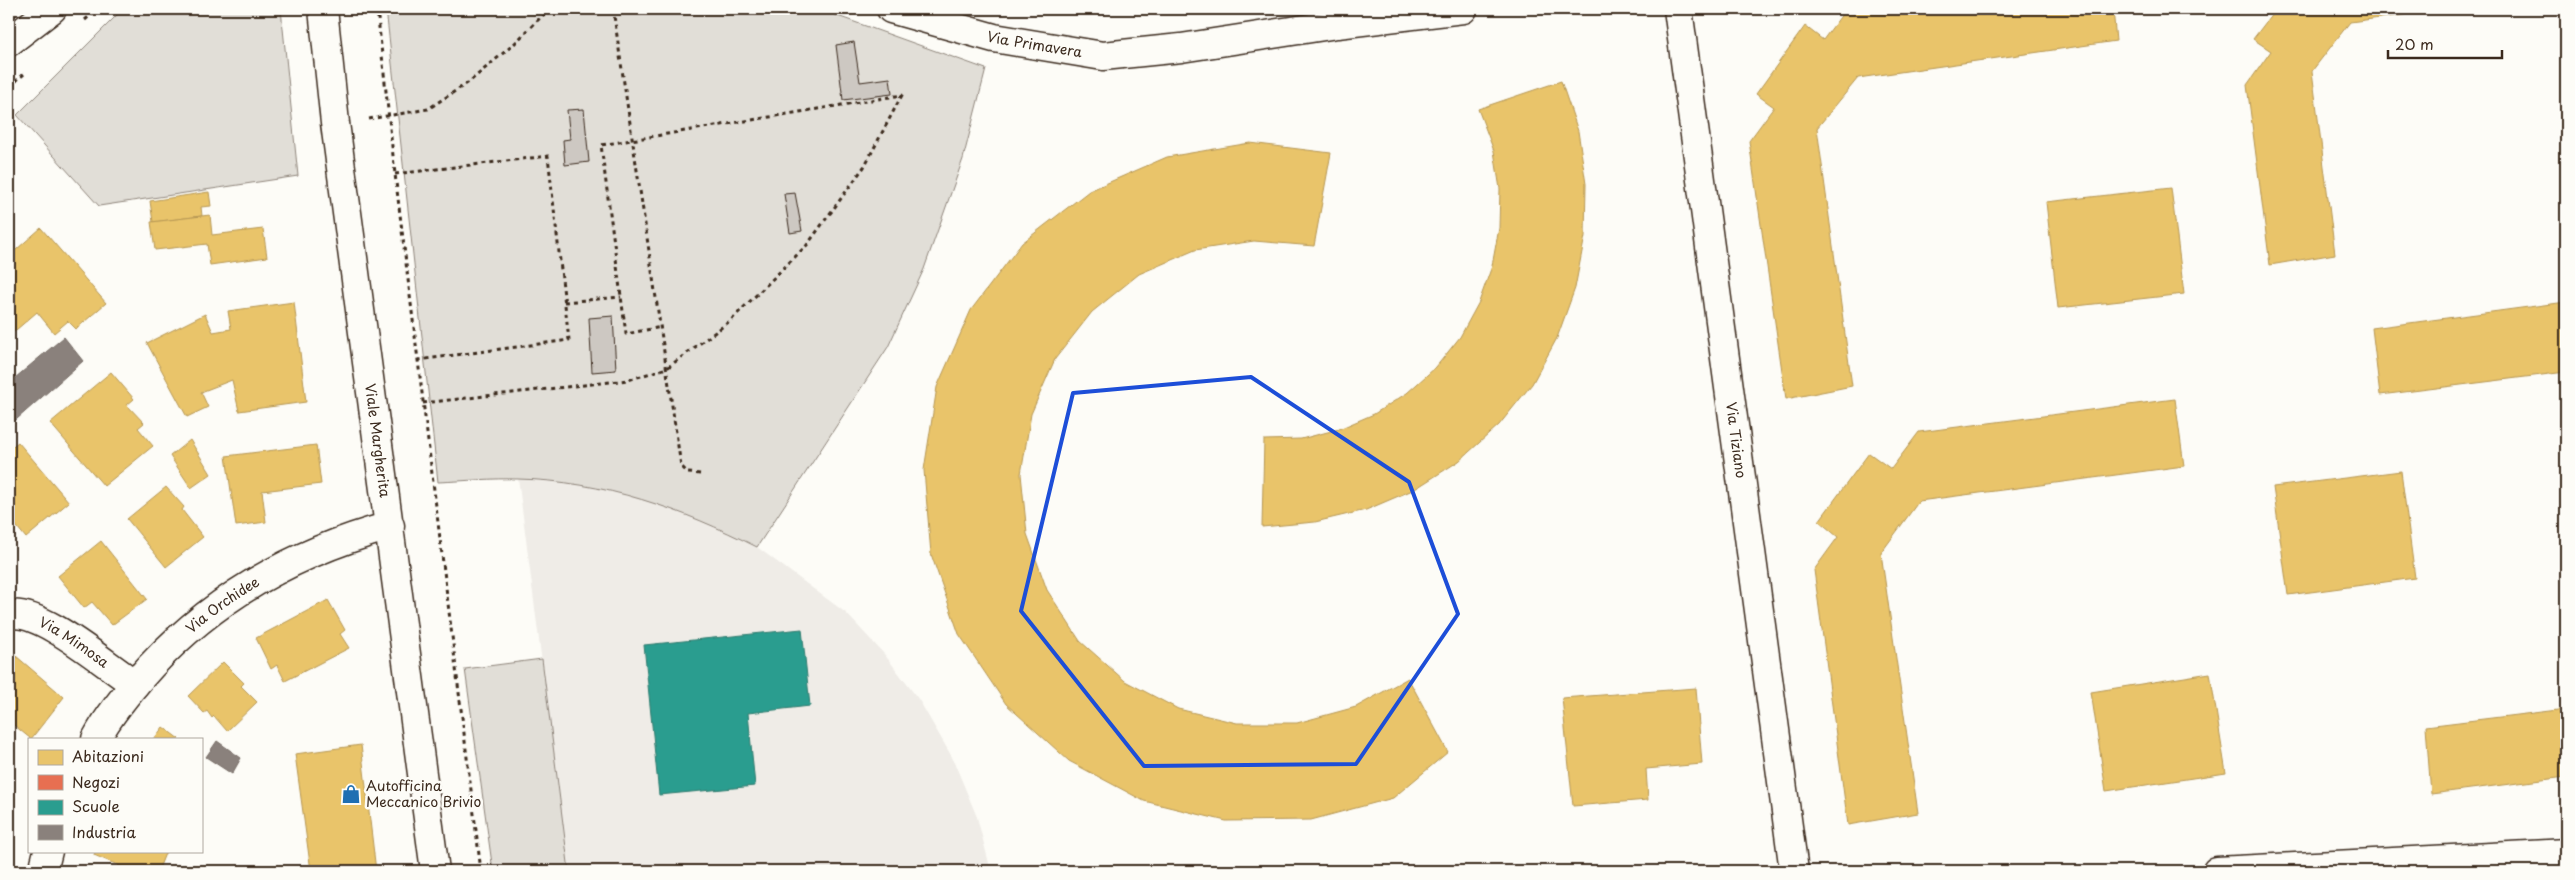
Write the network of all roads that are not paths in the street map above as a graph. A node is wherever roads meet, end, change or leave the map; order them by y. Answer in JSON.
{"nodes":[{"id":1,"x":52,"y":9,"type":"edge"},
{"id":2,"x":323,"y":9,"type":"edge"},
{"id":3,"x":891,"y":9,"type":"edge"},
{"id":4,"x":1463,"y":9,"type":"edge"},
{"id":5,"x":1678,"y":9,"type":"edge"},
{"id":6,"x":9,"y":42,"type":"edge"},
{"id":7,"x":390,"y":526,"type":"junction"},
{"id":8,"x":9,"y":614,"type":"edge"},
{"id":9,"x":135,"y":684,"type":"junction"},
{"id":10,"x":97,"y":738,"type":"edge"},
{"id":11,"x":48,"y":852,"type":"edge"},
{"id":12,"x":2550,"y":860,"type":"edge"},
{"id":13,"x":43,"y":871,"type":"edge"},
{"id":14,"x":435,"y":871,"type":"edge"},
{"id":15,"x":1794,"y":871,"type":"edge"},
{"id":16,"x":2217,"y":871,"type":"edge"}],
"edges":[{"from":1,"to":6,"type":"street"},
{"from":2,"to":7,"type":"street","name":"Viale Margherita"},
{"from":3,"to":4,"type":"street","name":"Via Primavera"},
{"from":5,"to":15,"type":"street","name":"Via Tiziano"},
{"from":7,"to":9,"type":"street","name":"Via Orchidee"},
{"from":7,"to":14,"type":"street","name":"Viale Margherita"},
{"from":8,"to":9,"type":"street","name":"Via Mimosa"},
{"from":9,"to":10,"type":"street","name":"Via Orchidee"},
{"from":11,"to":13,"type":"street"},
{"from":12,"to":16,"type":"street"}]}
